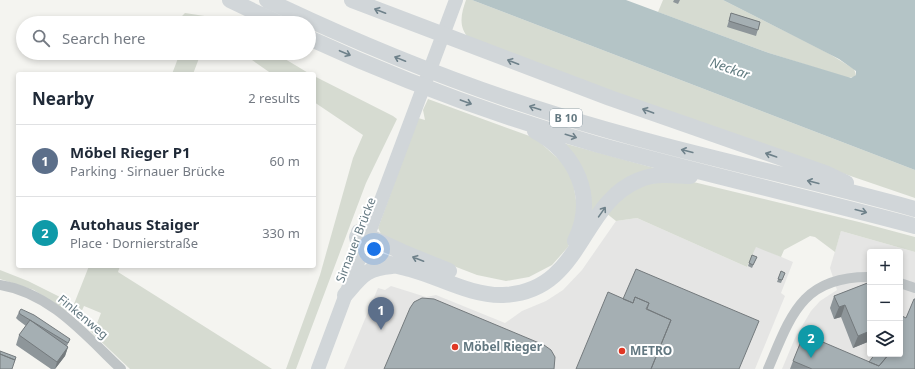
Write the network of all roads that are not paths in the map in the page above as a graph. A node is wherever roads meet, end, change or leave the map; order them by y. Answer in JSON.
{"nodes":[{"id":1,"x":230,"y":0,"type":"edge"},
{"id":2,"x":267,"y":0,"type":"edge"},
{"id":3,"x":352,"y":0,"type":"edge"},
{"id":4,"x":456,"y":0,"type":"edge"},
{"id":5,"x":263,"y":16,"type":"edge"},
{"id":6,"x":303,"y":16,"type":"edge"},
{"id":7,"x":316,"y":22,"type":"edge"},
{"id":8,"x":441,"y":38,"type":"junction"},
{"id":9,"x":316,"y":41,"type":"edge"},
{"id":10,"x":507,"y":116,"type":"junction"},
{"id":11,"x":728,"y":178,"type":"junction"},
{"id":12,"x":878,"y":199,"type":"junction"},
{"id":13,"x":915,"y":209,"type":"edge"},
{"id":14,"x":915,"y":226,"type":"edge"},
{"id":15,"x":361,"y":238,"type":"junction"},
{"id":16,"x":398,"y":266,"type":"junction"},
{"id":17,"x":867,"y":277,"type":"edge"},
{"id":18,"x":903,"y":284,"type":"edge"},
{"id":19,"x":0,"y":285,"type":"edge"},
{"id":20,"x":915,"y":288,"type":"edge"},
{"id":21,"x":345,"y":296,"type":"junction"},
{"id":22,"x":121,"y":369,"type":"edge"},
{"id":23,"x":308,"y":369,"type":"edge"},
{"id":24,"x":318,"y":369,"type":"edge"},
{"id":25,"x":768,"y":369,"type":"edge"}],
"edges":[{"from":1,"to":5,"type":"highway"},
{"from":6,"to":2,"type":"highway","number":"B 10","one_way":true},
{"from":8,"to":3,"type":"highway","one_way":true},
{"from":4,"to":8,"type":"main road","name":"Sirnauer Brücke"},
{"from":12,"to":7,"type":"highway","number":"B 10","one_way":true},
{"from":12,"to":8,"type":"highway","one_way":true},
{"from":8,"to":15,"type":"main road","name":"Sirnauer Brücke"},
{"from":9,"to":10,"type":"highway","number":"B 10","one_way":true},
{"from":10,"to":11,"type":"highway","number":"B 10","one_way":true},
{"from":10,"to":15,"type":"highway","one_way":true},
{"from":11,"to":14,"type":"highway","number":"B 10","one_way":true},
{"from":16,"to":11,"type":"highway","one_way":true},
{"from":12,"to":13,"type":"highway","number":"B 10"},
{"from":15,"to":16,"type":"highway"},
{"from":15,"to":21,"type":"main road","name":"Sirnauer Brücke"},
{"from":15,"to":23,"type":"main road","name":"Sirnauer Brücke"},
{"from":16,"to":21,"type":"highway"},
{"from":17,"to":25,"type":"street"},
{"from":18,"to":20,"type":"street"},
{"from":19,"to":22,"type":"street","name":"Finkenweg"},
{"from":21,"to":24,"type":"main road","name":"Sirnauer Brücke"}]}
